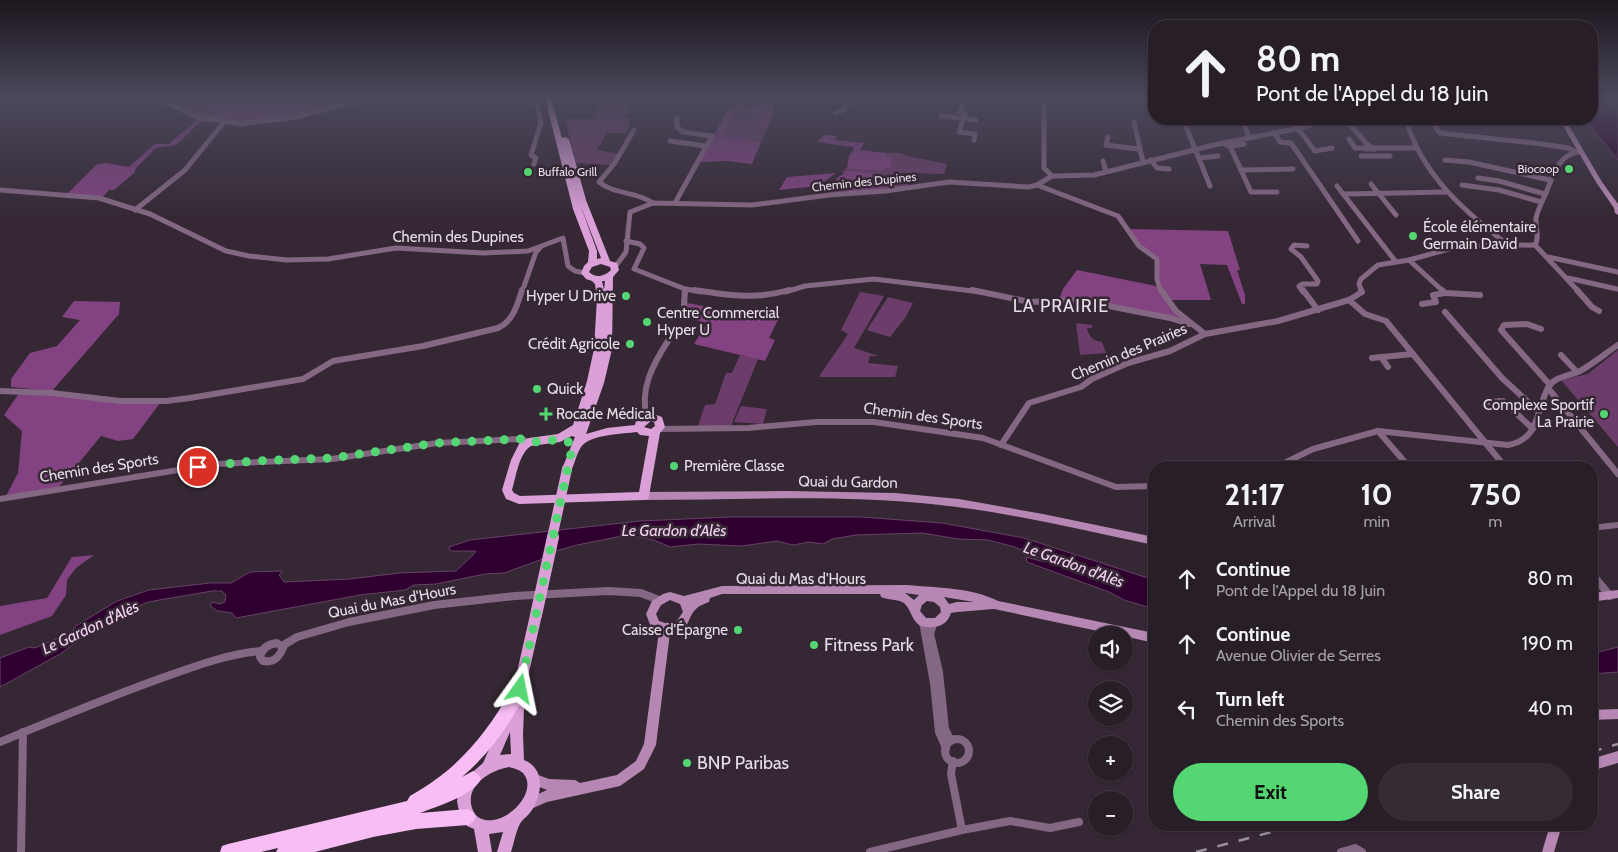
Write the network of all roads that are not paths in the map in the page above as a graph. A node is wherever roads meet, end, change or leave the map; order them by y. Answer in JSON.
{"nodes":[{"id":1,"x":1108,"y":137,"type":"dead end"},
{"id":2,"x":211,"y":138,"type":"edge"},
{"id":3,"x":536,"y":138,"type":"edge"},
{"id":4,"x":558,"y":138,"type":"edge"},
{"id":5,"x":565,"y":138,"type":"edge"},
{"id":6,"x":629,"y":138,"type":"edge"},
{"id":7,"x":711,"y":138,"type":"edge"},
{"id":8,"x":1043,"y":138,"type":"edge"},
{"id":9,"x":1136,"y":138,"type":"edge"},
{"id":10,"x":1190,"y":138,"type":"edge"},
{"id":11,"x":1249,"y":138,"type":"edge"},
{"id":12,"x":1277,"y":138,"type":"edge"},
{"id":13,"x":1305,"y":138,"type":"edge"},
{"id":14,"x":1360,"y":138,"type":"edge"},
{"id":15,"x":1412,"y":138,"type":"edge"},
{"id":16,"x":1484,"y":138,"type":"edge"},
{"id":17,"x":1572,"y":138,"type":"edge"},
{"id":18,"x":1349,"y":139,"type":"dead end"},
{"id":19,"x":670,"y":141,"type":"dead end"},
{"id":20,"x":1220,"y":144,"type":"junction"},
{"id":21,"x":1244,"y":144,"type":"dead end"},
{"id":22,"x":706,"y":146,"type":"junction"},
{"id":23,"x":1230,"y":146,"type":"junction"},
{"id":24,"x":1367,"y":147,"type":"junction"},
{"id":25,"x":1332,"y":148,"type":"dead end"},
{"id":26,"x":1416,"y":148,"type":"junction"},
{"id":27,"x":1138,"y":149,"type":"junction"},
{"id":28,"x":1373,"y":149,"type":"junction"},
{"id":29,"x":1195,"y":151,"type":"junction"},
{"id":30,"x":1579,"y":152,"type":"junction"},
{"id":31,"x":1218,"y":156,"type":"dead end"},
{"id":32,"x":1361,"y":156,"type":"dead end"},
{"id":33,"x":1376,"y":156,"type":"junction"},
{"id":34,"x":1390,"y":156,"type":"dead end"},
{"id":35,"x":1199,"y":158,"type":"junction"},
{"id":36,"x":1151,"y":160,"type":"junction"},
{"id":37,"x":1445,"y":160,"type":"dead end"},
{"id":38,"x":1103,"y":161,"type":"dead end"},
{"id":39,"x":1143,"y":162,"type":"junction"},
{"id":40,"x":534,"y":164,"type":"dead end"},
{"id":41,"x":1536,"y":167,"type":"dead end"},
{"id":42,"x":1169,"y":168,"type":"dead end"},
{"id":43,"x":1294,"y":169,"type":"dead end"},
{"id":44,"x":1241,"y":170,"type":"junction"},
{"id":45,"x":1106,"y":171,"type":"junction"},
{"id":46,"x":1052,"y":176,"type":"junction"},
{"id":47,"x":1534,"y":176,"type":"junction"},
{"id":48,"x":1478,"y":178,"type":"dead end"},
{"id":49,"x":1550,"y":180,"type":"junction"},
{"id":50,"x":1371,"y":184,"type":"dead end"},
{"id":51,"x":1037,"y":185,"type":"junction"},
{"id":52,"x":1462,"y":185,"type":"dead end"},
{"id":53,"x":1210,"y":186,"type":"dead end"},
{"id":54,"x":1337,"y":186,"type":"dead end"},
{"id":55,"x":3,"y":191,"type":"edge"},
{"id":56,"x":1277,"y":192,"type":"dead end"},
{"id":57,"x":1448,"y":192,"type":"junction"},
{"id":58,"x":1344,"y":194,"type":"junction"},
{"id":59,"x":1378,"y":194,"type":"junction"},
{"id":60,"x":1546,"y":194,"type":"junction"},
{"id":61,"x":0,"y":196,"type":"edge"},
{"id":62,"x":1542,"y":202,"type":"junction"},
{"id":63,"x":653,"y":203,"type":"junction"},
{"id":64,"x":675,"y":203,"type":"junction"},
{"id":65,"x":1617,"y":209,"type":"edge"},
{"id":66,"x":136,"y":210,"type":"junction"},
{"id":67,"x":1396,"y":215,"type":"dead end"},
{"id":68,"x":626,"y":241,"type":"junction"},
{"id":69,"x":1358,"y":241,"type":"dead end"},
{"id":70,"x":636,"y":243,"type":"junction"},
{"id":71,"x":1509,"y":245,"type":"junction"},
{"id":72,"x":1535,"y":245,"type":"junction"},
{"id":73,"x":1307,"y":246,"type":"dead end"},
{"id":74,"x":540,"y":248,"type":"junction"},
{"id":75,"x":626,"y":248,"type":"junction"},
{"id":76,"x":1548,"y":257,"type":"junction"},
{"id":77,"x":1409,"y":260,"type":"junction"},
{"id":78,"x":1396,"y":262,"type":"junction"},
{"id":79,"x":611,"y":264,"type":"junction"},
{"id":80,"x":589,"y":267,"type":"junction"},
{"id":81,"x":573,"y":268,"type":"joint"},
{"id":82,"x":1618,"y":272,"type":"edge"},
{"id":83,"x":609,"y":276,"type":"junction"},
{"id":84,"x":1567,"y":278,"type":"junction"},
{"id":85,"x":595,"y":279,"type":"junction"},
{"id":86,"x":685,"y":289,"type":"junction"},
{"id":87,"x":1617,"y":289,"type":"dead end"},
{"id":88,"x":1445,"y":294,"type":"junction"},
{"id":89,"x":1480,"y":295,"type":"dead end"},
{"id":90,"x":1349,"y":300,"type":"junction"},
{"id":91,"x":1422,"y":304,"type":"dead end"},
{"id":92,"x":684,"y":305,"type":"dead end"},
{"id":93,"x":1318,"y":310,"type":"junction"},
{"id":94,"x":1600,"y":311,"type":"dead end"},
{"id":95,"x":1445,"y":312,"type":"dead end"},
{"id":96,"x":1189,"y":324,"type":"junction"},
{"id":97,"x":1542,"y":329,"type":"dead end"},
{"id":98,"x":1205,"y":334,"type":"junction"},
{"id":99,"x":668,"y":341,"type":"dead end"},
{"id":100,"x":1618,"y":345,"type":"edge"},
{"id":101,"x":1413,"y":354,"type":"junction"},
{"id":102,"x":1561,"y":355,"type":"dead end"},
{"id":103,"x":1381,"y":357,"type":"junction"},
{"id":104,"x":1372,"y":358,"type":"dead end"},
{"id":105,"x":1388,"y":367,"type":"dead end"},
{"id":106,"x":1577,"y":372,"type":"junction"},
{"id":107,"x":1549,"y":387,"type":"junction"},
{"id":108,"x":0,"y":391,"type":"edge"},
{"id":109,"x":20,"y":391,"type":"joint"},
{"id":110,"x":1488,"y":402,"type":"dead end"},
{"id":111,"x":1538,"y":411,"type":"junction"},
{"id":112,"x":649,"y":424,"type":"junction"},
{"id":113,"x":581,"y":426,"type":"junction"},
{"id":114,"x":1533,"y":429,"type":"junction"},
{"id":115,"x":1378,"y":431,"type":"junction"},
{"id":116,"x":598,"y":434,"type":"junction"},
{"id":117,"x":560,"y":438,"type":"junction"},
{"id":118,"x":529,"y":442,"type":"junction"},
{"id":119,"x":1486,"y":443,"type":"junction"},
{"id":120,"x":575,"y":444,"type":"junction"},
{"id":121,"x":1001,"y":445,"type":"junction"},
{"id":122,"x":1288,"y":461,"type":"edge"},
{"id":123,"x":1404,"y":461,"type":"edge"},
{"id":124,"x":1500,"y":461,"type":"edge"},
{"id":125,"x":1618,"y":474,"type":"edge"},
{"id":126,"x":1148,"y":486,"type":"edge"},
{"id":127,"x":644,"y":496,"type":"junction"},
{"id":128,"x":0,"y":499,"type":"edge"},
{"id":129,"x":1618,"y":525,"type":"edge"},
{"id":130,"x":1598,"y":527,"type":"edge"},
{"id":131,"x":1148,"y":540,"type":"edge"},
{"id":132,"x":1598,"y":580,"type":"edge"},
{"id":133,"x":886,"y":589,"type":"junction"},
{"id":134,"x":1614,"y":595,"type":"edge"},
{"id":135,"x":1598,"y":597,"type":"edge"},
{"id":136,"x":933,"y":598,"type":"junction"},
{"id":137,"x":659,"y":600,"type":"junction"},
{"id":138,"x":684,"y":601,"type":"junction"},
{"id":139,"x":996,"y":605,"type":"junction"},
{"id":140,"x":915,"y":608,"type":"junction"},
{"id":141,"x":946,"y":610,"type":"junction"},
{"id":142,"x":688,"y":612,"type":"junction"},
{"id":143,"x":928,"y":623,"type":"junction"},
{"id":144,"x":665,"y":629,"type":"junction"},
{"id":145,"x":1148,"y":637,"type":"edge"},
{"id":146,"x":282,"y":646,"type":"junction"},
{"id":147,"x":262,"y":651,"type":"junction"},
{"id":148,"x":520,"y":689,"type":"junction"},
{"id":149,"x":1618,"y":714,"type":"edge"},
{"id":150,"x":1598,"y":715,"type":"edge"},
{"id":151,"x":23,"y":732,"type":"junction"},
{"id":152,"x":0,"y":742,"type":"edge"},
{"id":153,"x":948,"y":744,"type":"junction"},
{"id":154,"x":1618,"y":757,"type":"edge"},
{"id":155,"x":953,"y":761,"type":"junction"},
{"id":156,"x":518,"y":762,"type":"junction"},
{"id":157,"x":1598,"y":763,"type":"edge"},
{"id":158,"x":489,"y":764,"type":"junction"},
{"id":159,"x":473,"y":779,"type":"junction"},
{"id":160,"x":533,"y":779,"type":"junction"},
{"id":161,"x":587,"y":786,"type":"junction"},
{"id":162,"x":531,"y":803,"type":"junction"},
{"id":163,"x":375,"y":815,"type":"junction"},
{"id":164,"x":468,"y":817,"type":"junction"},
{"id":165,"x":1079,"y":822,"type":"dead end"},
{"id":166,"x":513,"y":823,"type":"junction"},
{"id":167,"x":481,"y":828,"type":"junction"},
{"id":168,"x":962,"y":830,"type":"junction"},
{"id":169,"x":1554,"y":831,"type":"edge"},
{"id":170,"x":21,"y":852,"type":"edge"},
{"id":171,"x":228,"y":852,"type":"edge"},
{"id":172,"x":284,"y":852,"type":"edge"},
{"id":173,"x":486,"y":852,"type":"edge"},
{"id":174,"x":504,"y":852,"type":"edge"},
{"id":175,"x":870,"y":852,"type":"edge"},
{"id":176,"x":1341,"y":852,"type":"edge"},
{"id":177,"x":1362,"y":852,"type":"edge"},
{"id":178,"x":1548,"y":852,"type":"edge"}],
"edges":[{"from":1,"to":27,"type":"street"},
{"from":2,"to":66,"type":"street"},
{"from":3,"to":40,"type":"street"},
{"from":4,"to":80,"type":"main road"},
{"from":5,"to":79,"type":"main road"},
{"from":6,"to":63,"type":"street"},
{"from":7,"to":22,"type":"street"},
{"from":8,"to":46,"type":"street"},
{"from":9,"to":27,"type":"street"},
{"from":10,"to":29,"type":"street"},
{"from":11,"to":20,"type":"street","name":"Chemin des Dupines"},
{"from":12,"to":69,"type":"street"},
{"from":13,"to":25,"type":"street"},
{"from":14,"to":24,"type":"street"},
{"from":15,"to":26,"type":"street"},
{"from":16,"to":30,"type":"street"},
{"from":17,"to":30,"type":"street"},
{"from":18,"to":24,"type":"street"},
{"from":19,"to":22,"type":"street"},
{"from":20,"to":23,"type":"street","name":"Chemin des Dupines"},
{"from":20,"to":29,"type":"street","name":"Chemin des Dupines"},
{"from":21,"to":23,"type":"street","name":"Chemin des Dupines"},
{"from":22,"to":64,"type":"street"},
{"from":23,"to":44,"type":"street"},
{"from":24,"to":28,"type":"street"},
{"from":26,"to":28,"type":"street"},
{"from":26,"to":57,"type":"street"},
{"from":27,"to":39,"type":"street"},
{"from":28,"to":33,"type":"street"},
{"from":29,"to":35,"type":"street"},
{"from":29,"to":36,"type":"street","name":"Chemin des Dupines"},
{"from":30,"to":49,"type":"street"},
{"from":30,"to":65,"type":"street"},
{"from":31,"to":35,"type":"street"},
{"from":32,"to":33,"type":"street"},
{"from":33,"to":34,"type":"street"},
{"from":35,"to":53,"type":"street"},
{"from":36,"to":39,"type":"street","name":"Chemin des Dupines"},
{"from":36,"to":42,"type":"street"},
{"from":37,"to":47,"type":"street"},
{"from":38,"to":45,"type":"street"},
{"from":39,"to":45,"type":"street","name":"Chemin des Dupines"},
{"from":41,"to":47,"type":"street"},
{"from":43,"to":44,"type":"street"},
{"from":44,"to":56,"type":"street"},
{"from":45,"to":46,"type":"street","name":"Chemin des Dupines"},
{"from":46,"to":51,"type":"street","name":"Chemin des Dupines"},
{"from":47,"to":49,"type":"street"},
{"from":48,"to":60,"type":"street"},
{"from":49,"to":60,"type":"street"},
{"from":50,"to":59,"type":"street"},
{"from":51,"to":64,"type":"street","name":"Chemin des Dupines"},
{"from":51,"to":96,"type":"street"},
{"from":52,"to":62,"type":"street"},
{"from":54,"to":58,"type":"street"},
{"from":55,"to":61,"type":"street"},
{"from":55,"to":66,"type":"street","name":"Chemin des Dupines"},
{"from":57,"to":59,"type":"street"},
{"from":57,"to":71,"type":"street"},
{"from":58,"to":59,"type":"street"},
{"from":58,"to":78,"type":"street"},
{"from":59,"to":67,"type":"street"},
{"from":60,"to":62,"type":"street"},
{"from":62,"to":72,"type":"street"},
{"from":63,"to":64,"type":"street","name":"Chemin des Dupines"},
{"from":63,"to":68,"type":"street","name":"Chemin des Dupines"},
{"from":66,"to":74,"type":"street","name":"Chemin des Dupines"},
{"from":68,"to":70,"type":"street"},
{"from":68,"to":75,"type":"street","name":"Chemin des Dupines"},
{"from":70,"to":75,"type":"street"},
{"from":70,"to":86,"type":"street"},
{"from":71,"to":72,"type":"street"},
{"from":71,"to":77,"type":"street"},
{"from":72,"to":76,"type":"street"},
{"from":73,"to":93,"type":"street"},
{"from":74,"to":81,"type":"street","name":"Chemin des Dupines"},
{"from":74,"to":109,"type":"street"},
{"from":75,"to":79,"type":"street"},
{"from":76,"to":82,"type":"street"},
{"from":76,"to":84,"type":"street"},
{"from":77,"to":78,"type":"street"},
{"from":77,"to":88,"type":"street"},
{"from":78,"to":90,"type":"street"},
{"from":79,"to":80,"type":"main road"},
{"from":79,"to":83,"type":"main road"},
{"from":80,"to":81,"type":"street","name":"Chemin des Dupines"},
{"from":80,"to":85,"type":"main road"},
{"from":83,"to":85,"type":"main road"},
{"from":83,"to":113,"type":"main road"},
{"from":84,"to":87,"type":"street"},
{"from":84,"to":94,"type":"street"},
{"from":85,"to":113,"type":"main road"},
{"from":86,"to":92,"type":"street"},
{"from":86,"to":96,"type":"street"},
{"from":88,"to":89,"type":"street"},
{"from":88,"to":91,"type":"street"},
{"from":90,"to":93,"type":"street","name":"Chemin des Prairies"},
{"from":90,"to":101,"type":"street"},
{"from":93,"to":98,"type":"street","name":"Chemin des Prairies"},
{"from":95,"to":111,"type":"street"},
{"from":96,"to":98,"type":"street"},
{"from":97,"to":107,"type":"street"},
{"from":98,"to":121,"type":"street","name":"Chemin des Prairies"},
{"from":99,"to":112,"type":"street"},
{"from":100,"to":106,"type":"street"},
{"from":101,"to":103,"type":"street"},
{"from":101,"to":119,"type":"street"},
{"from":102,"to":106,"type":"street"},
{"from":103,"to":104,"type":"street"},
{"from":103,"to":105,"type":"street"},
{"from":106,"to":107,"type":"street"},
{"from":107,"to":111,"type":"street"},
{"from":107,"to":125,"type":"street"},
{"from":108,"to":109,"type":"street"},
{"from":110,"to":114,"type":"street"},
{"from":111,"to":114,"type":"street"},
{"from":112,"to":116,"type":"main road","name":"Chemin des Sports"},
{"from":112,"to":121,"type":"street","name":"Chemin des Sports"},
{"from":112,"to":127,"type":"main road"},
{"from":113,"to":116,"type":"main road"},
{"from":113,"to":117,"type":"main road","name":"Chemin des Sports"},
{"from":113,"to":120,"type":"main road"},
{"from":114,"to":119,"type":"street"},
{"from":115,"to":119,"type":"street"},
{"from":115,"to":122,"type":"street"},
{"from":115,"to":123,"type":"street"},
{"from":116,"to":120,"type":"main road","name":"Chemin des Sports"},
{"from":117,"to":118,"type":"main road","name":"Chemin des Sports"},
{"from":117,"to":120,"type":"main road"},
{"from":118,"to":127,"type":"main road","name":"Quai du Gardon"},
{"from":118,"to":128,"type":"street","name":"Chemin des Sports"},
{"from":119,"to":124,"type":"street"},
{"from":120,"to":148,"type":"main road","bridge":true},
{"from":121,"to":126,"type":"street","name":"Chemin des Sports"},
{"from":127,"to":131,"type":"street","name":"Quai du Gardon"},
{"from":129,"to":130,"type":"street"},
{"from":132,"to":134,"type":"street"},
{"from":133,"to":136,"type":"street","name":"Quai du Mas d'Hours"},
{"from":133,"to":138,"type":"street","name":"Quai du Mas d'Hours"},
{"from":133,"to":139,"type":"street","name":"Quai du Mas d'Hours"},
{"from":134,"to":135,"type":"street"},
{"from":136,"to":139,"type":"street","name":"Quai du Mas d'Hours"},
{"from":136,"to":140,"type":"street"},
{"from":136,"to":141,"type":"street"},
{"from":137,"to":138,"type":"street"},
{"from":137,"to":144,"type":"street"},
{"from":137,"to":146,"type":"street","name":"Quai du Mas d'Hours"},
{"from":138,"to":142,"type":"street"},
{"from":139,"to":141,"type":"street","name":"Quai du Mas d'Hours"},
{"from":139,"to":145,"type":"street","name":"Quai du Mas d'Hours"},
{"from":140,"to":142,"type":"street","name":"Quai du Mas d'Hours"},
{"from":140,"to":143,"type":"street"},
{"from":141,"to":143,"type":"street"},
{"from":142,"to":144,"type":"street"},
{"from":143,"to":153,"type":"street"},
{"from":144,"to":161,"type":"street"},
{"from":146,"to":147,"type":"street"},
{"from":146,"to":147,"type":"street"},
{"from":147,"to":151,"type":"street"},
{"from":148,"to":156,"type":"main road"},
{"from":148,"to":158,"type":"main road"},
{"from":148,"to":163,"type":"highway"},
{"from":149,"to":150,"type":"street"},
{"from":151,"to":152,"type":"street"},
{"from":151,"to":170,"type":"street"},
{"from":153,"to":155,"type":"street"},
{"from":153,"to":155,"type":"street"},
{"from":154,"to":157,"type":"street"},
{"from":155,"to":168,"type":"street"},
{"from":156,"to":158,"type":"main road"},
{"from":156,"to":160,"type":"main road"},
{"from":158,"to":159,"type":"main road"},
{"from":159,"to":163,"type":"highway"},
{"from":159,"to":164,"type":"main road"},
{"from":160,"to":161,"type":"street"},
{"from":160,"to":162,"type":"main road"},
{"from":161,"to":162,"type":"street"},
{"from":162,"to":166,"type":"main road"},
{"from":163,"to":171,"type":"highway"},
{"from":164,"to":167,"type":"main road"},
{"from":164,"to":172,"type":"highway"},
{"from":165,"to":168,"type":"street"},
{"from":166,"to":167,"type":"main road"},
{"from":166,"to":174,"type":"main road"},
{"from":167,"to":173,"type":"main road"},
{"from":168,"to":175,"type":"street"},
{"from":169,"to":178,"type":"street"},
{"from":176,"to":177,"type":"street"}]}
